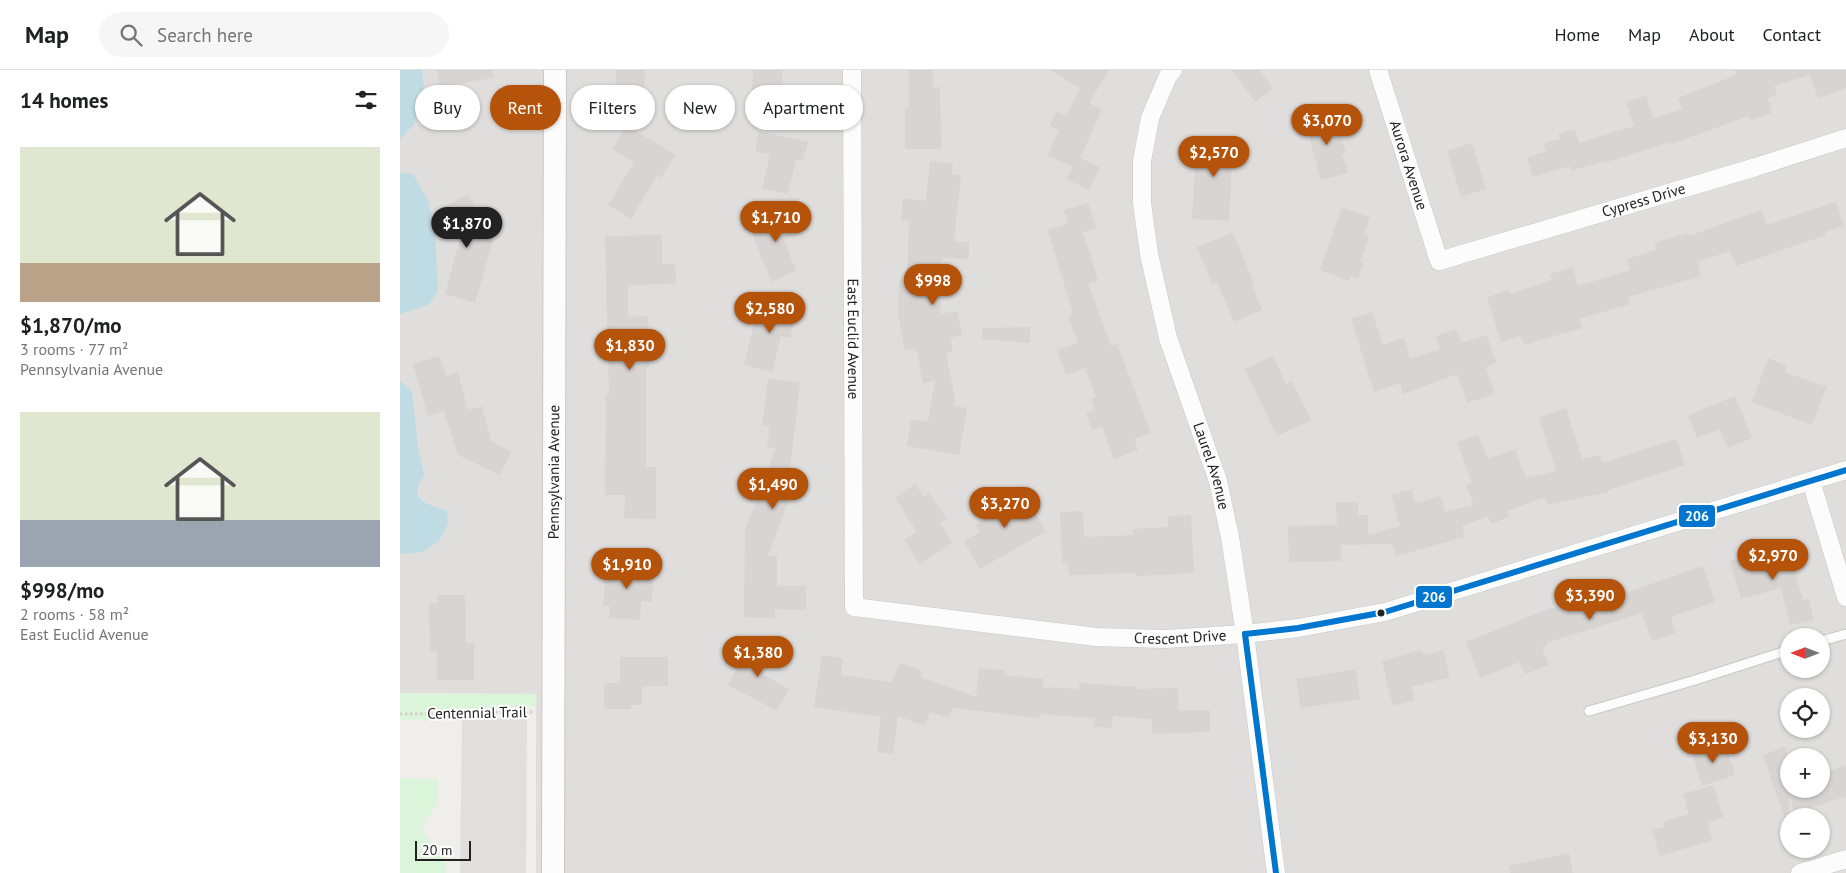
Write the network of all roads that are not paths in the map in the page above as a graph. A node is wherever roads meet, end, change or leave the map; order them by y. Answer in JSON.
{"nodes":[{"id":1,"x":555,"y":70,"type":"edge"},
{"id":2,"x":852,"y":70,"type":"edge"},
{"id":3,"x":1173,"y":70,"type":"edge"},
{"id":4,"x":1378,"y":70,"type":"edge"},
{"id":5,"x":1846,"y":138,"type":"edge"},
{"id":6,"x":1439,"y":261,"type":"joint"},
{"id":7,"x":1846,"y":470,"type":"edge"},
{"id":8,"x":1811,"y":481,"type":"junction"},
{"id":9,"x":1846,"y":597,"type":"edge"},
{"id":10,"x":854,"y":606,"type":"joint"},
{"id":11,"x":1245,"y":634,"type":"junction"},
{"id":12,"x":1846,"y":634,"type":"edge"},
{"id":13,"x":1830,"y":638,"type":"edge"},
{"id":14,"x":1780,"y":653,"type":"edge"},
{"id":15,"x":1590,"y":711,"type":"dead end"},
{"id":16,"x":1846,"y":859,"type":"edge"},
{"id":17,"x":553,"y":873,"type":"edge"},
{"id":18,"x":1276,"y":873,"type":"edge"},
{"id":19,"x":1800,"y":873,"type":"edge"}],
"edges":[{"from":1,"to":17,"type":"street","name":"Pennsylvania Avenue"},
{"from":2,"to":10,"type":"street","name":"East Euclid Avenue"},
{"from":3,"to":11,"type":"street","name":"Laurel Avenue"},
{"from":4,"to":6,"type":"street","name":"Aurora Avenue"},
{"from":5,"to":6,"type":"street","name":"Cypress Drive"},
{"from":7,"to":8,"type":"street","name":"Crescent Drive"},
{"from":8,"to":9,"type":"street"},
{"from":8,"to":11,"type":"street","name":"Crescent Drive"},
{"from":10,"to":11,"type":"street","name":"Crescent Drive"},
{"from":11,"to":18,"type":"street","name":"Laurel Avenue"},
{"from":12,"to":13,"type":"lane"},
{"from":14,"to":15,"type":"lane"},
{"from":16,"to":19,"type":"street"}]}
